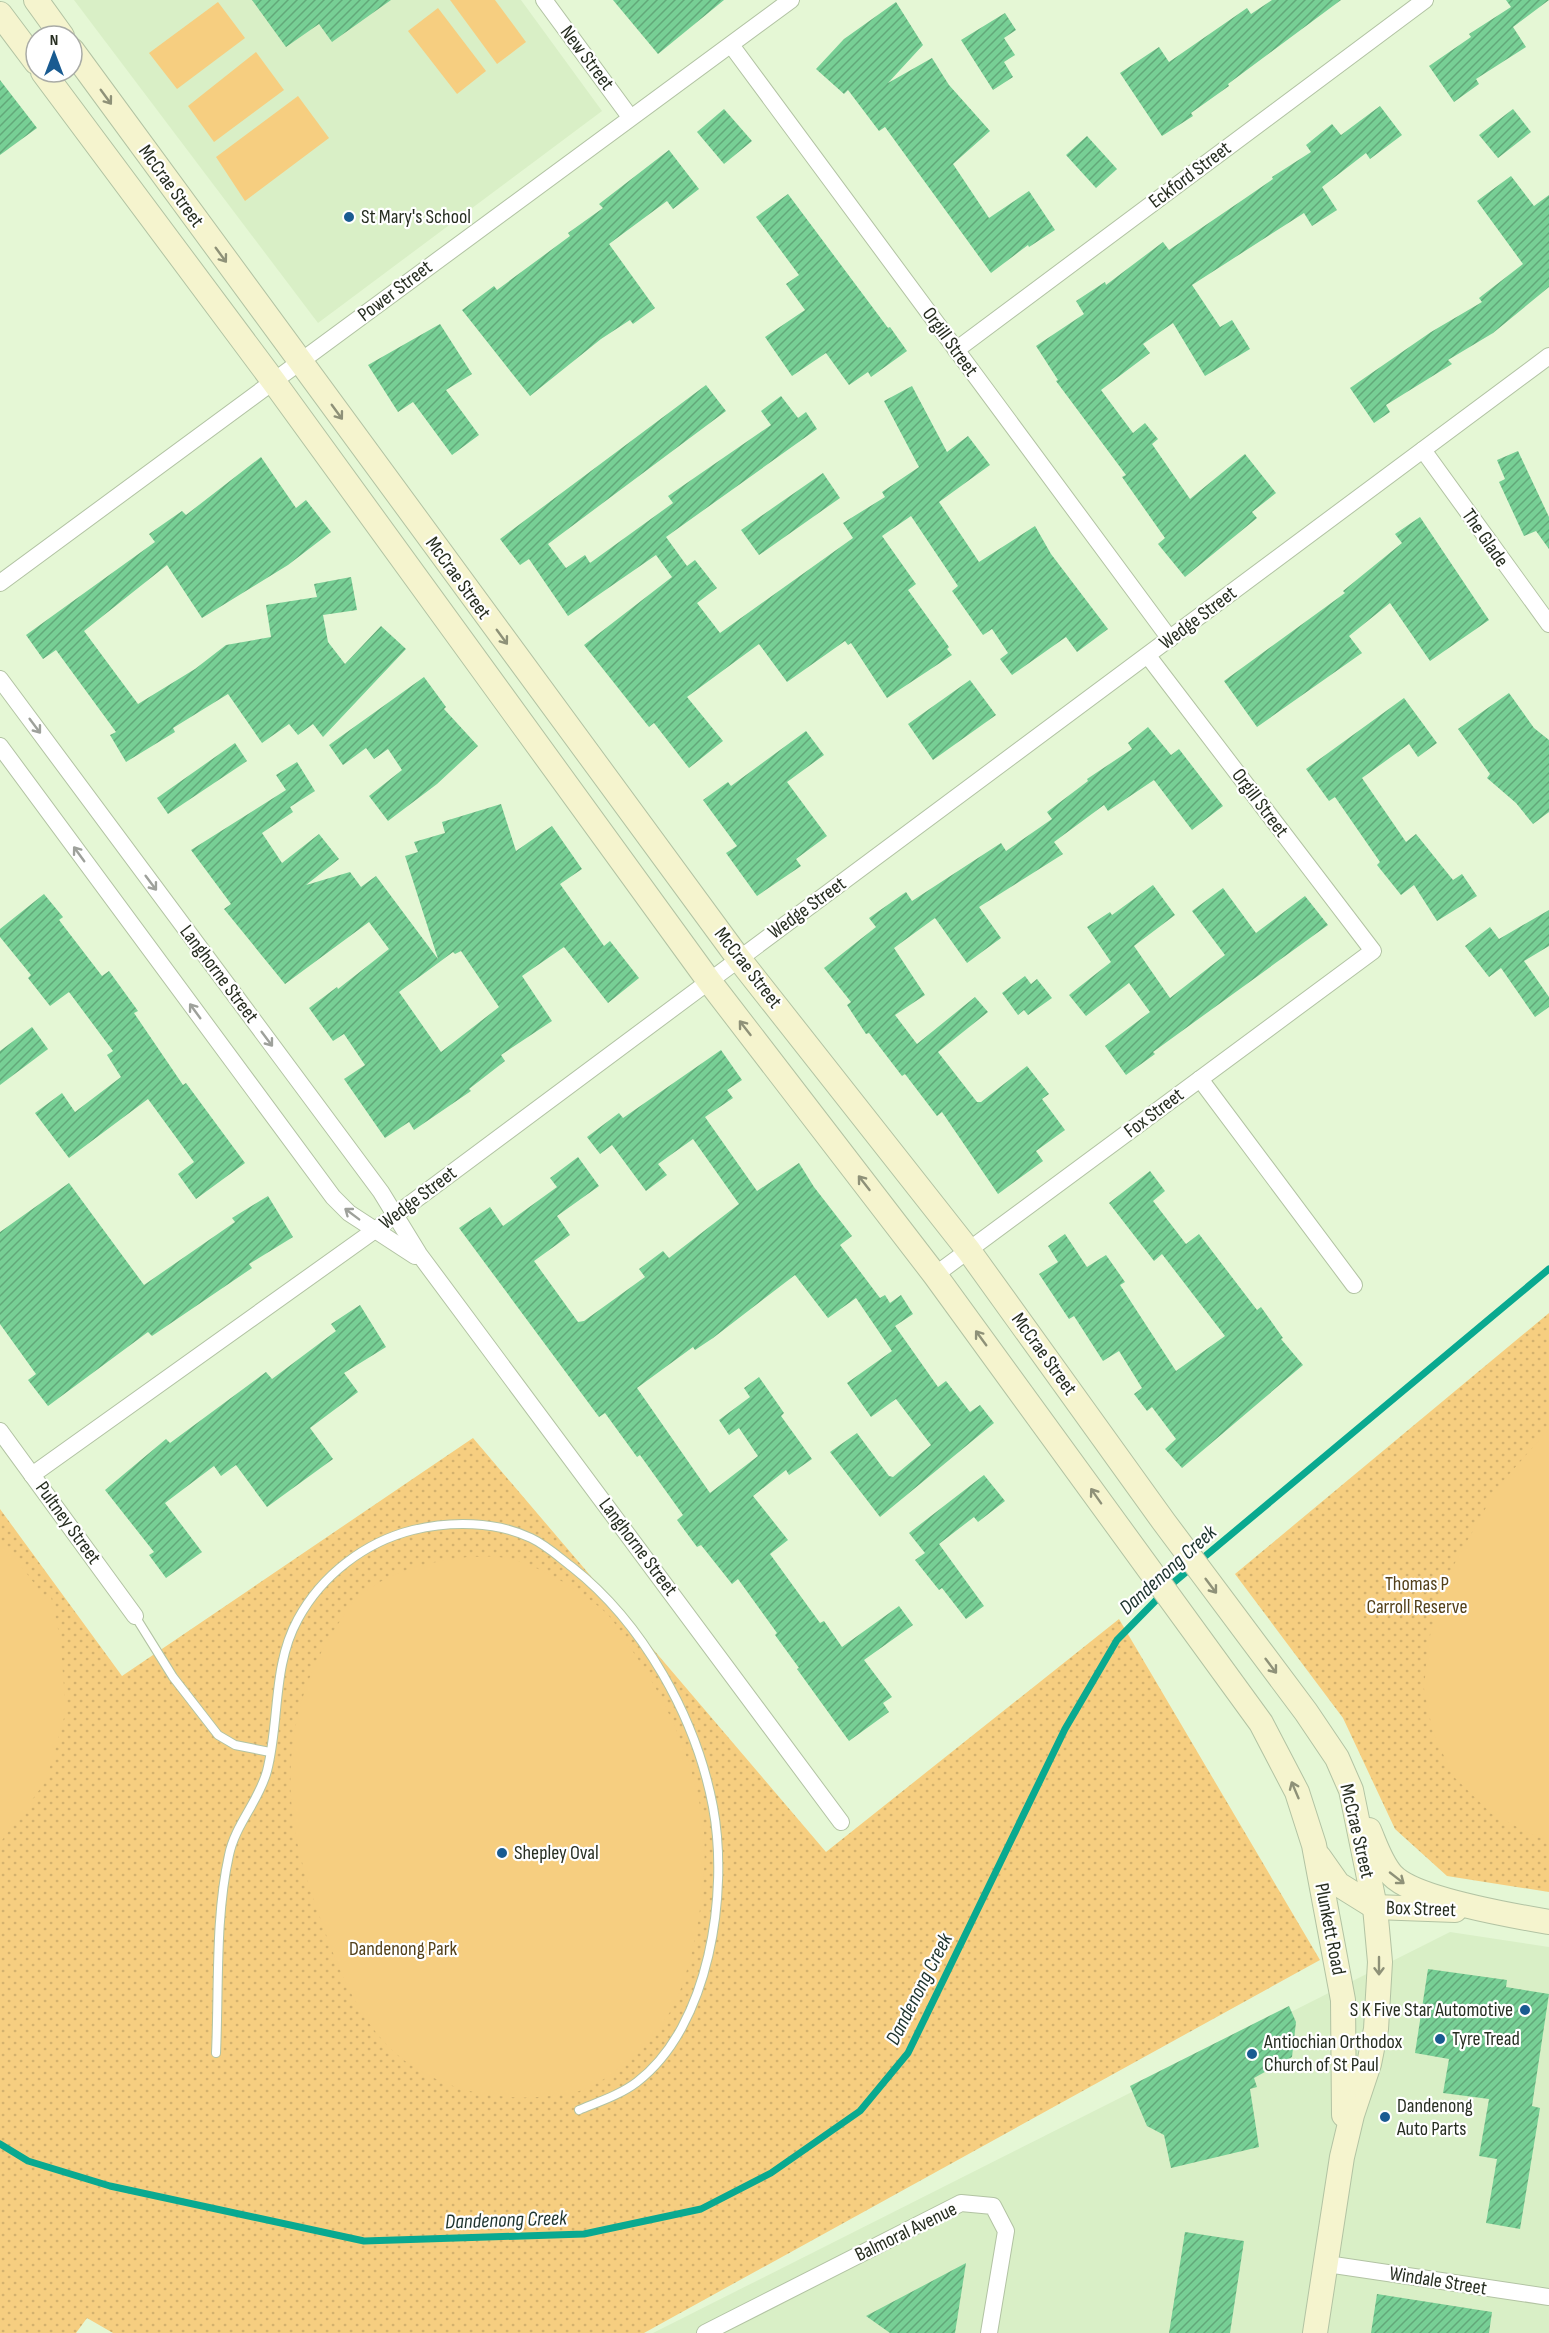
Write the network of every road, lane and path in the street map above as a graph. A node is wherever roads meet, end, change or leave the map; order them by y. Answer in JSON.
{"nodes":[{"id":1,"x":36,"y":0,"type":"edge"},
{"id":2,"x":544,"y":0,"type":"edge"},
{"id":3,"x":791,"y":0,"type":"edge"},
{"id":4,"x":1425,"y":0,"type":"edge"},
{"id":5,"x":0,"y":14,"type":"edge"},
{"id":6,"x":53,"y":24,"type":"edge"},
{"id":7,"x":731,"y":45,"type":"junction"},
{"id":8,"x":24,"y":46,"type":"edge"},
{"id":9,"x":84,"y":66,"type":"edge"},
{"id":10,"x":52,"y":84,"type":"edge"},
{"id":11,"x":630,"y":117,"type":"junction"},
{"id":12,"x":956,"y":350,"type":"junction"},
{"id":13,"x":1549,"y":356,"type":"edge"},
{"id":14,"x":300,"y":362,"type":"junction"},
{"id":15,"x":274,"y":382,"type":"junction"},
{"id":16,"x":1423,"y":450,"type":"junction"},
{"id":17,"x":0,"y":583,"type":"edge"},
{"id":18,"x":1549,"y":624,"type":"edge"},
{"id":19,"x":1170,"y":639,"type":"junction"},
{"id":20,"x":1148,"y":656,"type":"junction"},
{"id":21,"x":0,"y":679,"type":"edge"},
{"id":22,"x":0,"y":746,"type":"edge"},
{"id":23,"x":1373,"y":951,"type":"joint"},
{"id":24,"x":739,"y":958,"type":"junction"},
{"id":25,"x":709,"y":981,"type":"junction"},
{"id":26,"x":1200,"y":1079,"type":"junction"},
{"id":27,"x":395,"y":1215,"type":"junction"},
{"id":28,"x":375,"y":1230,"type":"junction"},
{"id":29,"x":969,"y":1251,"type":"junction"},
{"id":30,"x":434,"y":1273,"type":"junction"},
{"id":31,"x":935,"y":1275,"type":"junction"},
{"id":32,"x":1354,"y":1285,"type":"dead end"},
{"id":33,"x":0,"y":1431,"type":"edge"},
{"id":34,"x":32,"y":1474,"type":"junction"},
{"id":35,"x":135,"y":1616,"type":"joint"},
{"id":36,"x":270,"y":1752,"type":"junction"},
{"id":37,"x":1351,"y":1790,"type":"junction"},
{"id":38,"x":842,"y":1822,"type":"dead end"},
{"id":39,"x":1314,"y":1845,"type":"junction"},
{"id":40,"x":1375,"y":1907,"type":"junction"},
{"id":41,"x":1485,"y":1911,"type":"junction"},
{"id":42,"x":1549,"y":1922,"type":"edge"},
{"id":43,"x":216,"y":2053,"type":"dead end"},
{"id":44,"x":579,"y":2110,"type":"dead end"},
{"id":45,"x":1342,"y":2157,"type":"junction"},
{"id":46,"x":1327,"y":2264,"type":"junction"},
{"id":47,"x":1549,"y":2297,"type":"edge"},
{"id":48,"x":705,"y":2333,"type":"edge"},
{"id":49,"x":989,"y":2333,"type":"edge"},
{"id":50,"x":1315,"y":2333,"type":"edge"}],
"edges":[{"from":1,"to":6,"type":"main road"},
{"from":2,"to":11,"type":"street","name":"New Street"},
{"from":3,"to":7,"type":"street","name":"Power Street"},
{"from":4,"to":12,"type":"street","name":"Eckford Street"},
{"from":5,"to":8,"type":"main road"},
{"from":7,"to":11,"type":"street","name":"Power Street"},
{"from":7,"to":12,"type":"street","name":"Orgill Street"},
{"from":9,"to":14,"type":"main road","name":"McCrae Street","one_way":true},
{"from":10,"to":15,"type":"main road","name":"McCrae Street"},
{"from":11,"to":14,"type":"street","name":"Power Street"},
{"from":12,"to":19,"type":"street","name":"Orgill Street"},
{"from":13,"to":16,"type":"street","name":"Wedge Street"},
{"from":14,"to":15,"type":"street","name":"Power Street"},
{"from":14,"to":24,"type":"main road","name":"McCrae Street","one_way":true},
{"from":15,"to":17,"type":"street","name":"Power Street"},
{"from":15,"to":25,"type":"main road","name":"McCrae Street"},
{"from":16,"to":18,"type":"street","name":"The Glade"},
{"from":16,"to":19,"type":"street","name":"Wedge Street"},
{"from":19,"to":20,"type":"street","name":"Wedge Street"},
{"from":20,"to":23,"type":"street","name":"Orgill Street"},
{"from":20,"to":24,"type":"street","name":"Wedge Street"},
{"from":21,"to":27,"type":"street","name":"Langhorne Street","one_way":true},
{"from":28,"to":22,"type":"street","name":"Langhorne Street","one_way":true},
{"from":23,"to":26,"type":"street","name":"Fox Street"},
{"from":24,"to":25,"type":"street","name":"Wedge Street"},
{"from":24,"to":29,"type":"main road","name":"McCrae Street"},
{"from":25,"to":27,"type":"street","name":"Wedge Street"},
{"from":31,"to":25,"type":"main road","name":"McCrae Street","one_way":true},
{"from":26,"to":29,"type":"street","name":"Fox Street"},
{"from":26,"to":32,"type":"street"},
{"from":27,"to":28,"type":"street","name":"Wedge Street"},
{"from":27,"to":30,"type":"street","name":"Langhorne Street"},
{"from":28,"to":30,"type":"street","name":"Langhorne Street"},
{"from":28,"to":34,"type":"street","name":"Wedge Street"},
{"from":29,"to":31,"type":"street","name":"Fox Street"},
{"from":29,"to":37,"type":"main road","name":"McCrae Street","one_way":true},
{"from":30,"to":38,"type":"street","name":"Langhorne Street"},
{"from":39,"to":31,"type":"main road","name":"McCrae Street","one_way":true},
{"from":33,"to":34,"type":"street","name":"Pultney Street"},
{"from":34,"to":35,"type":"street","name":"Pultney Street"},
{"from":35,"to":36,"type":"lane"},
{"from":36,"to":43,"type":"lane"},
{"from":36,"to":44,"type":"lane"},
{"from":37,"to":40,"type":"main road","name":"McCrae Street"},
{"from":37,"to":41,"type":"main road","name":"Box Street","one_way":true},
{"from":39,"to":40,"type":"main road","name":"Box Street"},
{"from":39,"to":45,"type":"main road","name":"Plunkett Road"},
{"from":40,"to":41,"type":"main road","name":"Box Street"},
{"from":40,"to":45,"type":"main road","name":"Plunkett Road","one_way":true},
{"from":41,"to":42,"type":"main road","name":"Box Street"},
{"from":45,"to":46,"type":"main road","name":"Plunkett Road"},
{"from":46,"to":47,"type":"street","name":"Windale Street"},
{"from":46,"to":50,"type":"main road","name":"Plunkett Road"},
{"from":48,"to":49,"type":"street","name":"Balmoral Avenue"}]}
